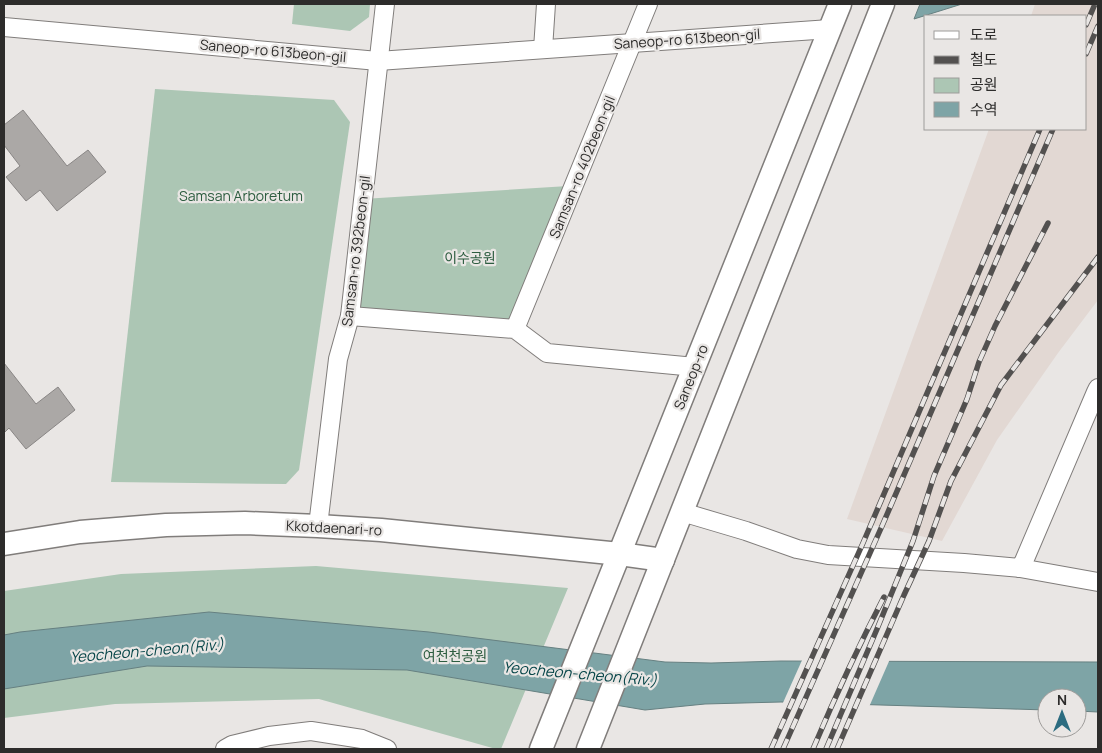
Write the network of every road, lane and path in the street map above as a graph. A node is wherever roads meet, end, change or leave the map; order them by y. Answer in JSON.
{"nodes":[{"id":1,"x":384,"y":4,"type":"edge"},
{"id":2,"x":546,"y":4,"type":"edge"},
{"id":3,"x":648,"y":4,"type":"edge"},
{"id":4,"x":840,"y":4,"type":"edge"},
{"id":5,"x":883,"y":4,"type":"edge"},
{"id":6,"x":4,"y":27,"type":"edge"},
{"id":7,"x":830,"y":29,"type":"junction"},
{"id":8,"x":633,"y":42,"type":"junction"},
{"id":9,"x":543,"y":49,"type":"junction"},
{"id":10,"x":378,"y":61,"type":"junction"},
{"id":11,"x":350,"y":316,"type":"junction"},
{"id":12,"x":514,"y":330,"type":"junction"},
{"id":13,"x":695,"y":367,"type":"junction"},
{"id":14,"x":1098,"y":388,"type":"edge"},
{"id":15,"x":682,"y":512,"type":"junction"},
{"id":16,"x":318,"y":526,"type":"junction"},
{"id":17,"x":4,"y":544,"type":"edge"},
{"id":18,"x":620,"y":554,"type":"junction"},
{"id":19,"x":664,"y":560,"type":"junction"},
{"id":20,"x":1020,"y":568,"type":"junction"},
{"id":21,"x":1098,"y":582,"type":"edge"},
{"id":22,"x":224,"y":749,"type":"edge"},
{"id":23,"x":387,"y":749,"type":"edge"},
{"id":24,"x":541,"y":749,"type":"edge"},
{"id":25,"x":588,"y":749,"type":"edge"}],
"edges":[{"from":1,"to":10,"type":"street","name":"Samsan-ro 392beon-gil"},
{"from":2,"to":9,"type":"street"},
{"from":3,"to":8,"type":"street","name":"Samsan-ro 402beon-gil"},
{"from":4,"to":7,"type":"main road","name":"Saneop-ro"},
{"from":5,"to":15,"type":"main road"},
{"from":6,"to":10,"type":"street","name":"Saneop-ro 613beon-gil"},
{"from":7,"to":8,"type":"street","name":"Saneop-ro 613beon-gil"},
{"from":7,"to":13,"type":"main road","name":"Saneop-ro"},
{"from":8,"to":9,"type":"street","name":"Saneop-ro 613beon-gil"},
{"from":8,"to":12,"type":"street","name":"Samsan-ro 402beon-gil"},
{"from":9,"to":10,"type":"street","name":"Saneop-ro 613beon-gil"},
{"from":10,"to":11,"type":"street","name":"Samsan-ro 392beon-gil"},
{"from":11,"to":12,"type":"street"},
{"from":11,"to":16,"type":"street","name":"Samsan-ro 392beon-gil"},
{"from":12,"to":13,"type":"street"},
{"from":13,"to":18,"type":"main road","name":"Saneop-ro"},
{"from":14,"to":20,"type":"street"},
{"from":15,"to":19,"type":"main road"},
{"from":15,"to":20,"type":"street"},
{"from":16,"to":17,"type":"main road","name":"Kkotdaenari-ro"},
{"from":16,"to":18,"type":"main road","name":"Kkotdaenari-ro"},
{"from":18,"to":19,"type":"main road","name":"Kkotdaenari-ro"},
{"from":18,"to":24,"type":"main road","name":"Saneop-ro"},
{"from":19,"to":25,"type":"main road"},
{"from":20,"to":21,"type":"street"},
{"from":22,"to":23,"type":"street"}]}
